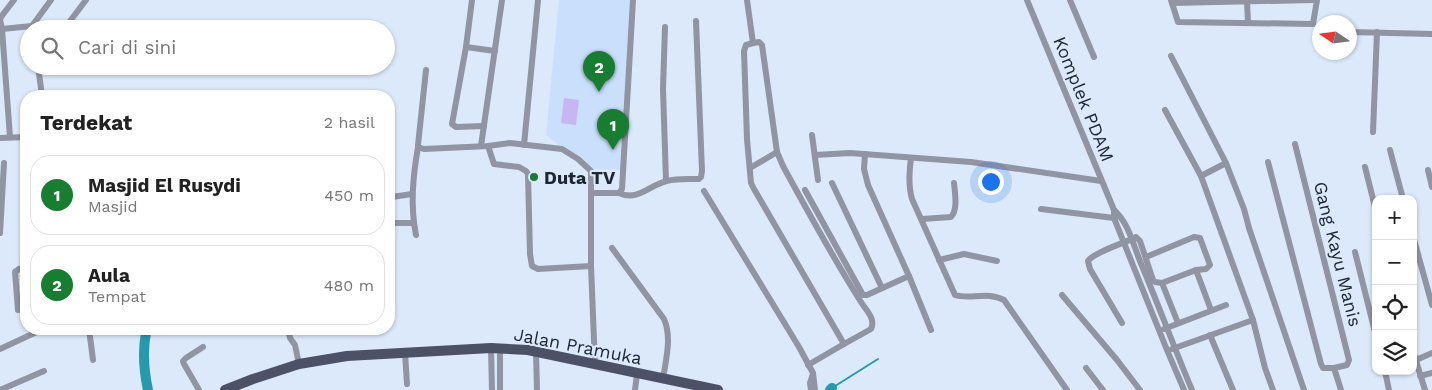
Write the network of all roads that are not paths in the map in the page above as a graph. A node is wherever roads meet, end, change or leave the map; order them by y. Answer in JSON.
{"nodes":[{"id":1,"x":14,"y":0,"type":"edge"},
{"id":2,"x":51,"y":0,"type":"edge"},
{"id":3,"x":86,"y":0,"type":"edge"},
{"id":4,"x":472,"y":0,"type":"edge"},
{"id":5,"x":502,"y":0,"type":"edge"},
{"id":6,"x":538,"y":0,"type":"edge"},
{"id":7,"x":633,"y":0,"type":"edge"},
{"id":8,"x":747,"y":0,"type":"edge"},
{"id":9,"x":1027,"y":0,"type":"edge"},
{"id":10,"x":1070,"y":0,"type":"edge"},
{"id":11,"x":1313,"y":0,"type":"edge"},
{"id":12,"x":1317,"y":0,"type":"edge"},
{"id":13,"x":1247,"y":1,"type":"edge"},
{"id":14,"x":1171,"y":2,"type":"edge"},
{"id":15,"x":0,"y":20,"type":"edge"},
{"id":16,"x":37,"y":20,"type":"edge"},
{"id":17,"x":71,"y":20,"type":"edge"},
{"id":18,"x":696,"y":21,"type":"dead end"},
{"id":19,"x":1248,"y":24,"type":"junction"},
{"id":20,"x":665,"y":27,"type":"dead end"},
{"id":21,"x":20,"y":28,"type":"edge"},
{"id":22,"x":2,"y":29,"type":"junction"},
{"id":23,"x":1357,"y":32,"type":"edge"},
{"id":24,"x":1378,"y":32,"type":"junction"},
{"id":25,"x":1432,"y":34,"type":"edge"},
{"id":26,"x":754,"y":43,"type":"junction"},
{"id":27,"x":466,"y":47,"type":"junction"},
{"id":28,"x":495,"y":52,"type":"junction"},
{"id":29,"x":1171,"y":56,"type":"dead end"},
{"id":30,"x":1094,"y":57,"type":"dead end"},
{"id":31,"x":426,"y":70,"type":"dead end"},
{"id":32,"x":39,"y":75,"type":"edge"},
{"id":33,"x":41,"y":90,"type":"edge"},
{"id":34,"x":1165,"y":110,"type":"dead end"},
{"id":35,"x":484,"y":126,"type":"junction"},
{"id":36,"x":1373,"y":132,"type":"dead end"},
{"id":37,"x":812,"y":135,"type":"dead end"},
{"id":38,"x":10,"y":137,"type":"junction"},
{"id":39,"x":20,"y":137,"type":"edge"},
{"id":40,"x":0,"y":138,"type":"edge"},
{"id":41,"x":1295,"y":144,"type":"dead end"},
{"id":42,"x":485,"y":146,"type":"junction"},
{"id":43,"x":524,"y":146,"type":"junction"},
{"id":44,"x":418,"y":147,"type":"junction"},
{"id":45,"x":1390,"y":150,"type":"dead end"},
{"id":46,"x":777,"y":152,"type":"junction"},
{"id":47,"x":865,"y":154,"type":"junction"},
{"id":48,"x":815,"y":155,"type":"junction"},
{"id":49,"x":911,"y":158,"type":"junction"},
{"id":50,"x":1268,"y":162,"type":"dead end"},
{"id":51,"x":4,"y":163,"type":"dead end"},
{"id":52,"x":1226,"y":163,"type":"junction"},
{"id":53,"x":1365,"y":167,"type":"dead end"},
{"id":54,"x":750,"y":168,"type":"junction"},
{"id":55,"x":1428,"y":170,"type":"dead end"},
{"id":56,"x":1201,"y":176,"type":"junction"},
{"id":57,"x":818,"y":180,"type":"dead end"},
{"id":58,"x":666,"y":181,"type":"junction"},
{"id":59,"x":1101,"y":181,"type":"junction"},
{"id":60,"x":832,"y":182,"type":"dead end"},
{"id":61,"x":954,"y":183,"type":"dead end"},
{"id":62,"x":1432,"y":187,"type":"edge"},
{"id":63,"x":805,"y":190,"type":"dead end"},
{"id":64,"x":704,"y":191,"type":"dead end"},
{"id":65,"x":619,"y":193,"type":"junction"},
{"id":66,"x":412,"y":194,"type":"junction"},
{"id":67,"x":592,"y":194,"type":"junction"},
{"id":68,"x":1372,"y":195,"type":"edge"},
{"id":69,"x":1402,"y":195,"type":"edge"},
{"id":70,"x":395,"y":197,"type":"edge"},
{"id":71,"x":1041,"y":209,"type":"dead end"},
{"id":72,"x":1117,"y":217,"type":"junction"},
{"id":73,"x":922,"y":219,"type":"junction"},
{"id":74,"x":413,"y":223,"type":"junction"},
{"id":75,"x":395,"y":224,"type":"edge"},
{"id":76,"x":0,"y":233,"type":"edge"},
{"id":77,"x":416,"y":235,"type":"dead end"},
{"id":78,"x":1414,"y":240,"type":"edge"},
{"id":79,"x":1128,"y":241,"type":"junction"},
{"id":80,"x":612,"y":248,"type":"dead end"},
{"id":81,"x":1355,"y":252,"type":"dead end"},
{"id":82,"x":1146,"y":257,"type":"junction"},
{"id":83,"x":939,"y":260,"type":"junction"},
{"id":84,"x":997,"y":260,"type":"dead end"},
{"id":85,"x":591,"y":266,"type":"junction"},
{"id":86,"x":20,"y":269,"type":"edge"},
{"id":87,"x":1196,"y":270,"type":"junction"},
{"id":88,"x":909,"y":276,"type":"junction"},
{"id":89,"x":1162,"y":283,"type":"junction"},
{"id":90,"x":882,"y":288,"type":"junction"},
{"id":91,"x":1062,"y":294,"type":"dead end"},
{"id":92,"x":1432,"y":304,"type":"edge"},
{"id":93,"x":1226,"y":305,"type":"dead end"},
{"id":94,"x":18,"y":310,"type":"dead end"},
{"id":95,"x":1211,"y":310,"type":"junction"},
{"id":96,"x":1253,"y":320,"type":"junction"},
{"id":97,"x":1178,"y":323,"type":"junction"},
{"id":98,"x":1122,"y":324,"type":"dead end"},
{"id":99,"x":1167,"y":328,"type":"junction"},
{"id":100,"x":931,"y":330,"type":"dead end"},
{"id":101,"x":1374,"y":330,"type":"edge"},
{"id":102,"x":1160,"y":331,"type":"junction"},
{"id":103,"x":1210,"y":334,"type":"junction"},
{"id":104,"x":29,"y":335,"type":"edge"},
{"id":105,"x":90,"y":335,"type":"edge"},
{"id":106,"x":289,"y":335,"type":"edge"},
{"id":107,"x":844,"y":344,"type":"junction"},
{"id":108,"x":203,"y":346,"type":"dead end"},
{"id":109,"x":0,"y":348,"type":"edge"},
{"id":110,"x":495,"y":348,"type":"junction"},
{"id":111,"x":1171,"y":349,"type":"junction"},
{"id":112,"x":536,"y":352,"type":"junction"},
{"id":113,"x":405,"y":353,"type":"junction"},
{"id":114,"x":1432,"y":353,"type":"edge"},
{"id":115,"x":93,"y":360,"type":"dead end"},
{"id":116,"x":1417,"y":360,"type":"edge"},
{"id":117,"x":299,"y":364,"type":"junction"},
{"id":118,"x":1417,"y":364,"type":"edge"},
{"id":119,"x":595,"y":365,"type":"junction"},
{"id":120,"x":808,"y":365,"type":"junction"},
{"id":121,"x":1086,"y":368,"type":"dead end"},
{"id":122,"x":1334,"y":368,"type":"junction"},
{"id":123,"x":44,"y":370,"type":"dead end"},
{"id":124,"x":813,"y":373,"type":"junction"},
{"id":125,"x":1432,"y":373,"type":"edge"},
{"id":126,"x":638,"y":374,"type":"junction"},
{"id":127,"x":1186,"y":375,"type":"junction"},
{"id":128,"x":1385,"y":375,"type":"edge"},
{"id":129,"x":1420,"y":376,"type":"junction"},
{"id":130,"x":663,"y":379,"type":"junction"},
{"id":131,"x":1179,"y":379,"type":"junction"},
{"id":132,"x":407,"y":384,"type":"dead end"},
{"id":133,"x":0,"y":390,"type":"edge"},
{"id":134,"x":199,"y":390,"type":"edge"},
{"id":135,"x":226,"y":390,"type":"edge"},
{"id":136,"x":492,"y":390,"type":"edge"},
{"id":137,"x":500,"y":390,"type":"edge"},
{"id":138,"x":537,"y":390,"type":"edge"},
{"id":139,"x":635,"y":390,"type":"edge"},
{"id":140,"x":718,"y":390,"type":"edge"},
{"id":141,"x":811,"y":390,"type":"edge"},
{"id":142,"x":815,"y":390,"type":"edge"},
{"id":143,"x":1067,"y":390,"type":"edge"},
{"id":144,"x":1103,"y":390,"type":"edge"},
{"id":145,"x":1140,"y":390,"type":"edge"},
{"id":146,"x":1184,"y":390,"type":"edge"},
{"id":147,"x":1192,"y":390,"type":"edge"},
{"id":148,"x":1233,"y":390,"type":"edge"},
{"id":149,"x":1274,"y":390,"type":"edge"},
{"id":150,"x":1304,"y":390,"type":"edge"},
{"id":151,"x":1341,"y":390,"type":"edge"},
{"id":152,"x":1389,"y":390,"type":"edge"},
{"id":153,"x":1425,"y":390,"type":"edge"}],
"edges":[{"from":1,"to":15,"type":"street"},
{"from":2,"to":16,"type":"street"},
{"from":3,"to":17,"type":"street"},
{"from":4,"to":27,"type":"street"},
{"from":5,"to":28,"type":"street"},
{"from":6,"to":43,"type":"street"},
{"from":7,"to":65,"type":"street"},
{"from":8,"to":26,"type":"street"},
{"from":9,"to":59,"type":"street","name":"Komplek PDAM"},
{"from":10,"to":30,"type":"street"},
{"from":11,"to":13,"type":"street"},
{"from":12,"to":19,"type":"street"},
{"from":13,"to":14,"type":"street"},
{"from":13,"to":19,"type":"street"},
{"from":14,"to":19,"type":"street"},
{"from":15,"to":22,"type":"street"},
{"from":18,"to":58,"type":"street"},
{"from":20,"to":58,"type":"street"},
{"from":21,"to":22,"type":"street"},
{"from":22,"to":38,"type":"street"},
{"from":23,"to":24,"type":"street"},
{"from":24,"to":25,"type":"street"},
{"from":24,"to":36,"type":"street"},
{"from":26,"to":46,"type":"street"},
{"from":26,"to":54,"type":"street"},
{"from":27,"to":28,"type":"street"},
{"from":27,"to":35,"type":"street"},
{"from":28,"to":35,"type":"street"},
{"from":29,"to":52,"type":"street"},
{"from":31,"to":44,"type":"street"},
{"from":32,"to":33,"type":"street"},
{"from":34,"to":56,"type":"street"},
{"from":35,"to":42,"type":"street"},
{"from":37,"to":48,"type":"street"},
{"from":38,"to":39,"type":"street"},
{"from":38,"to":40,"type":"street"},
{"from":41,"to":122,"type":"street","name":"Gang Kayu Manis"},
{"from":42,"to":43,"type":"street"},
{"from":42,"to":44,"type":"street"},
{"from":42,"to":85,"type":"street"},
{"from":43,"to":67,"type":"street"},
{"from":44,"to":66,"type":"street"},
{"from":45,"to":69,"type":"street"},
{"from":46,"to":54,"type":"street"},
{"from":46,"to":107,"type":"street"},
{"from":47,"to":48,"type":"street"},
{"from":47,"to":49,"type":"street"},
{"from":47,"to":88,"type":"street"},
{"from":48,"to":57,"type":"street"},
{"from":49,"to":59,"type":"street"},
{"from":49,"to":73,"type":"street"},
{"from":50,"to":122,"type":"street"},
{"from":51,"to":76,"type":"street"},
{"from":52,"to":56,"type":"street"},
{"from":52,"to":150,"type":"street"},
{"from":53,"to":68,"type":"street"},
{"from":54,"to":107,"type":"street"},
{"from":55,"to":62,"type":"street"},
{"from":56,"to":96,"type":"street"},
{"from":58,"to":65,"type":"street"},
{"from":59,"to":72,"type":"street","name":"Komplek PDAM"},
{"from":60,"to":90,"type":"street"},
{"from":61,"to":73,"type":"street"},
{"from":63,"to":90,"type":"street"},
{"from":64,"to":120,"type":"street"},
{"from":65,"to":67,"type":"street"},
{"from":66,"to":70,"type":"street"},
{"from":66,"to":74,"type":"street"},
{"from":67,"to":85,"type":"street"},
{"from":71,"to":72,"type":"street"},
{"from":72,"to":79,"type":"street","name":"Komplek PDAM"},
{"from":73,"to":83,"type":"street"},
{"from":74,"to":75,"type":"street"},
{"from":74,"to":77,"type":"street"},
{"from":78,"to":92,"type":"street"},
{"from":79,"to":82,"type":"street"},
{"from":79,"to":98,"type":"street"},
{"from":79,"to":99,"type":"street","name":"Komplek PDAM"},
{"from":79,"to":102,"type":"street","name":"Komplek PDAM"},
{"from":80,"to":130,"type":"street"},
{"from":81,"to":101,"type":"street"},
{"from":82,"to":87,"type":"street"},
{"from":82,"to":89,"type":"street"},
{"from":83,"to":84,"type":"street"},
{"from":83,"to":143,"type":"street"},
{"from":85,"to":119,"type":"street"},
{"from":86,"to":94,"type":"street"},
{"from":87,"to":89,"type":"street"},
{"from":87,"to":95,"type":"street"},
{"from":88,"to":90,"type":"street"},
{"from":88,"to":100,"type":"street"},
{"from":89,"to":97,"type":"street"},
{"from":91,"to":145,"type":"street"},
{"from":93,"to":95,"type":"street"},
{"from":95,"to":97,"type":"street"},
{"from":96,"to":103,"type":"street"},
{"from":96,"to":149,"type":"street"},
{"from":97,"to":99,"type":"street"},
{"from":99,"to":102,"type":"street"},
{"from":99,"to":111,"type":"street","name":"Komplek PDAM"},
{"from":102,"to":111,"type":"street","name":"Komplek PDAM"},
{"from":103,"to":111,"type":"street"},
{"from":103,"to":148,"type":"street"},
{"from":104,"to":109,"type":"street"},
{"from":105,"to":115,"type":"street"},
{"from":106,"to":117,"type":"street"},
{"from":107,"to":120,"type":"street"},
{"from":108,"to":134,"type":"street"},
{"from":110,"to":112,"type":"main road","name":"Jalan Pramuka"},
{"from":110,"to":113,"type":"main road","name":"Jalan Pramuka"},
{"from":110,"to":136,"type":"street"},
{"from":110,"to":137,"type":"street"},
{"from":111,"to":127,"type":"street","name":"Komplek PDAM"},
{"from":111,"to":131,"type":"street","name":"Komplek PDAM"},
{"from":112,"to":119,"type":"main road","name":"Jalan Pramuka"},
{"from":112,"to":138,"type":"street"},
{"from":113,"to":117,"type":"main road","name":"Jalan Pramuka"},
{"from":113,"to":132,"type":"street"},
{"from":114,"to":116,"type":"street"},
{"from":117,"to":135,"type":"main road","name":"Jalan Pramuka"},
{"from":118,"to":129,"type":"street"},
{"from":119,"to":126,"type":"main road","name":"Jalan Pramuka"},
{"from":120,"to":124,"type":"street"},
{"from":121,"to":144,"type":"street"},
{"from":122,"to":151,"type":"street"},
{"from":123,"to":133,"type":"street"},
{"from":124,"to":141,"type":"street"},
{"from":124,"to":142,"type":"street"},
{"from":125,"to":129,"type":"street"},
{"from":126,"to":130,"type":"main road","name":"Jalan Pramuka"},
{"from":126,"to":139,"type":"street"},
{"from":127,"to":131,"type":"street"},
{"from":127,"to":147,"type":"street","name":"Komplek PDAM"},
{"from":128,"to":152,"type":"street"},
{"from":129,"to":153,"type":"street"},
{"from":130,"to":140,"type":"main road","name":"Jalan Pramuka"},
{"from":131,"to":146,"type":"street","name":"Komplek PDAM"}]}
